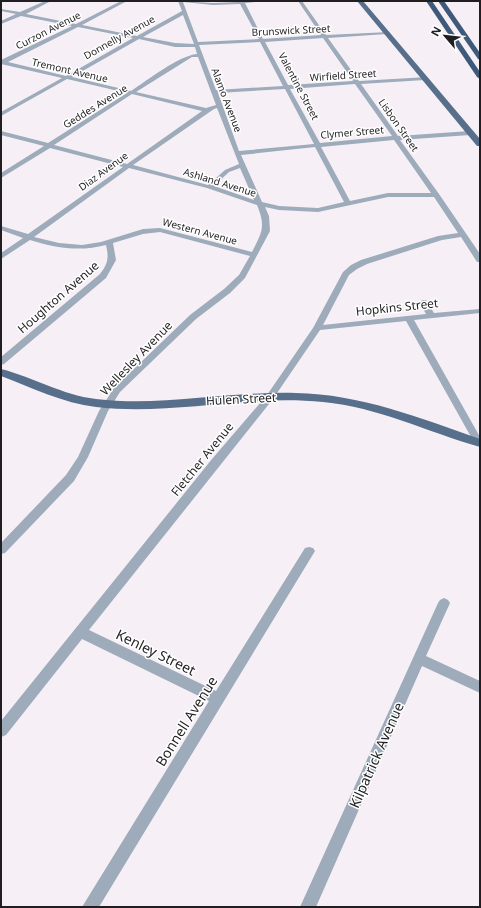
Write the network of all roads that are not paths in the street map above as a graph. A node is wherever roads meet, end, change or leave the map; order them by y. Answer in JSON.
{"nodes":[{"id":1,"x":49,"y":1,"type":"edge"},
{"id":2,"x":125,"y":1,"type":"edge"},
{"id":3,"x":263,"y":1,"type":"edge"},
{"id":4,"x":300,"y":1,"type":"edge"},
{"id":5,"x":360,"y":1,"type":"edge"},
{"id":6,"x":429,"y":1,"type":"edge"},
{"id":7,"x":441,"y":1,"type":"edge"},
{"id":8,"x":182,"y":2,"type":"edge"},
{"id":9,"x":241,"y":2,"type":"edge"},
{"id":10,"x":1,"y":10,"type":"edge"},
{"id":11,"x":184,"y":12,"type":"junction"},
{"id":12,"x":21,"y":14,"type":"junction"},
{"id":13,"x":1,"y":23,"type":"edge"},
{"id":14,"x":77,"y":25,"type":"junction"},
{"id":15,"x":387,"y":33,"type":"junction"},
{"id":16,"x":137,"y":37,"type":"junction"},
{"id":17,"x":325,"y":37,"type":"junction"},
{"id":18,"x":262,"y":40,"type":"junction"},
{"id":19,"x":197,"y":45,"type":"junction"},
{"id":20,"x":200,"y":56,"type":"junction"},
{"id":21,"x":480,"y":58,"type":"edge"},
{"id":22,"x":2,"y":63,"type":"edge"},
{"id":23,"x":480,"y":77,"type":"edge"},
{"id":24,"x":66,"y":78,"type":"junction"},
{"id":25,"x":425,"y":78,"type":"junction"},
{"id":26,"x":357,"y":83,"type":"junction"},
{"id":27,"x":287,"y":88,"type":"junction"},
{"id":28,"x":214,"y":92,"type":"junction"},
{"id":29,"x":132,"y":93,"type":"junction"},
{"id":30,"x":219,"y":106,"type":"junction"},
{"id":31,"x":206,"y":110,"type":"junction"},
{"id":32,"x":1,"y":114,"type":"edge"},
{"id":33,"x":1,"y":133,"type":"edge"},
{"id":34,"x":470,"y":133,"type":"junction"},
{"id":35,"x":395,"y":138,"type":"junction"},
{"id":36,"x":480,"y":144,"type":"edge"},
{"id":37,"x":317,"y":145,"type":"junction"},
{"id":38,"x":49,"y":146,"type":"junction"},
{"id":39,"x":237,"y":153,"type":"junction"},
{"id":40,"x":243,"y":165,"type":"junction"},
{"id":41,"x":126,"y":166,"type":"junction"},
{"id":42,"x":1,"y":176,"type":"edge"},
{"id":43,"x":209,"y":188,"type":"junction"},
{"id":44,"x":437,"y":195,"type":"junction"},
{"id":45,"x":348,"y":203,"type":"junction"},
{"id":46,"x":260,"y":204,"type":"junction"},
{"id":47,"x":1,"y":228,"type":"edge"},
{"id":48,"x":463,"y":235,"type":"junction"},
{"id":49,"x":29,"y":236,"type":"junction"},
{"id":50,"x":109,"y":242,"type":"junction"},
{"id":51,"x":254,"y":255,"type":"junction"},
{"id":52,"x":1,"y":256,"type":"edge"},
{"id":53,"x":480,"y":260,"type":"edge"},
{"id":54,"x":423,"y":302,"type":"dead end"},
{"id":55,"x":480,"y":311,"type":"edge"},
{"id":56,"x":431,"y":316,"type":"junction"},
{"id":57,"x":408,"y":318,"type":"junction"},
{"id":58,"x":317,"y":328,"type":"junction"},
{"id":59,"x":1,"y":362,"type":"edge"},
{"id":60,"x":1,"y":372,"type":"edge"},
{"id":61,"x":270,"y":398,"type":"junction"},
{"id":62,"x":107,"y":404,"type":"junction"},
{"id":63,"x":479,"y":443,"type":"edge"},
{"id":64,"x":1,"y":550,"type":"edge"},
{"id":65,"x":309,"y":551,"type":"dead end"},
{"id":66,"x":444,"y":603,"type":"dead end"},
{"id":67,"x":80,"y":632,"type":"junction"},
{"id":68,"x":419,"y":660,"type":"junction"},
{"id":69,"x":480,"y":687,"type":"edge"},
{"id":70,"x":218,"y":699,"type":"junction"},
{"id":71,"x":1,"y":731,"type":"edge"},
{"id":72,"x":90,"y":907,"type":"edge"},
{"id":73,"x":308,"y":907,"type":"edge"}],
"edges":[{"from":1,"to":12,"type":"street"},
{"from":2,"to":14,"type":"street","name":"Curzon Avenue"},
{"from":3,"to":9,"type":"street"},
{"from":4,"to":17,"type":"street","name":"Lisbon Street"},
{"from":5,"to":15,"type":"main road"},
{"from":6,"to":23,"type":"highway"},
{"from":7,"to":21,"type":"highway"},
{"from":8,"to":9,"type":"street"},
{"from":8,"to":11,"type":"street","name":"Alamo Avenue"},
{"from":9,"to":18,"type":"street","name":"Valentine Street"},
{"from":10,"to":12,"type":"street","name":"Brunswick Street"},
{"from":11,"to":16,"type":"street","name":"Donnelly Avenue"},
{"from":11,"to":19,"type":"street","name":"Alamo Avenue"},
{"from":12,"to":13,"type":"street"},
{"from":12,"to":14,"type":"street","name":"Brunswick Street"},
{"from":14,"to":16,"type":"street","name":"Brunswick Street"},
{"from":14,"to":22,"type":"street","name":"Curzon Avenue"},
{"from":15,"to":17,"type":"street","name":"Brunswick Street"},
{"from":15,"to":25,"type":"main road"},
{"from":16,"to":19,"type":"street","name":"Brunswick Street"},
{"from":16,"to":24,"type":"street","name":"Donnelly Avenue"},
{"from":17,"to":18,"type":"street","name":"Brunswick Street"},
{"from":17,"to":26,"type":"street","name":"Lisbon Street"},
{"from":18,"to":19,"type":"street","name":"Brunswick Street"},
{"from":18,"to":27,"type":"street","name":"Valentine Street"},
{"from":19,"to":20,"type":"street","name":"Alamo Avenue"},
{"from":20,"to":28,"type":"street","name":"Alamo Avenue"},
{"from":20,"to":29,"type":"street","name":"Geddes Avenue"},
{"from":22,"to":24,"type":"street","name":"Tremont Avenue"},
{"from":24,"to":29,"type":"street","name":"Tremont Avenue"},
{"from":24,"to":32,"type":"street","name":"Donnelly Avenue"},
{"from":25,"to":26,"type":"street","name":"Wirfield Street"},
{"from":25,"to":34,"type":"main road"},
{"from":26,"to":27,"type":"street","name":"Wirfield Street"},
{"from":26,"to":35,"type":"street","name":"Lisbon Street"},
{"from":27,"to":28,"type":"street","name":"Wirfield Street"},
{"from":27,"to":37,"type":"street","name":"Valentine Street"},
{"from":28,"to":30,"type":"street","name":"Alamo Avenue"},
{"from":29,"to":31,"type":"street","name":"Tremont Avenue"},
{"from":29,"to":38,"type":"street","name":"Geddes Avenue"},
{"from":30,"to":31,"type":"street","name":"Diaz Avenue"},
{"from":30,"to":39,"type":"street","name":"Alamo Avenue"},
{"from":31,"to":41,"type":"street","name":"Diaz Avenue"},
{"from":33,"to":38,"type":"street","name":"Ashland Avenue"},
{"from":34,"to":35,"type":"street","name":"Clymer Street"},
{"from":34,"to":36,"type":"main road"},
{"from":35,"to":37,"type":"street","name":"Clymer Street"},
{"from":35,"to":44,"type":"street","name":"Lisbon Street"},
{"from":37,"to":39,"type":"street","name":"Clymer Street"},
{"from":37,"to":45,"type":"street","name":"Valentine Street"},
{"from":38,"to":41,"type":"street","name":"Ashland Avenue"},
{"from":38,"to":42,"type":"street","name":"Geddes Avenue"},
{"from":39,"to":40,"type":"street","name":"Alamo Avenue"},
{"from":40,"to":43,"type":"street"},
{"from":40,"to":46,"type":"street","name":"Alamo Avenue"},
{"from":41,"to":43,"type":"street","name":"Ashland Avenue"},
{"from":41,"to":49,"type":"street","name":"Diaz Avenue"},
{"from":43,"to":46,"type":"street","name":"Ashland Avenue"},
{"from":44,"to":45,"type":"street","name":"Ashland Avenue"},
{"from":44,"to":48,"type":"street","name":"Lisbon Street"},
{"from":45,"to":46,"type":"street","name":"Ashland Avenue"},
{"from":46,"to":51,"type":"street","name":"Wellesley Avenue"},
{"from":47,"to":49,"type":"street","name":"Western Avenue"},
{"from":48,"to":53,"type":"street","name":"Lisbon Street"},
{"from":48,"to":58,"type":"street","name":"Fletcher Avenue"},
{"from":49,"to":50,"type":"street","name":"Western Avenue"},
{"from":49,"to":52,"type":"street","name":"Diaz Avenue"},
{"from":50,"to":51,"type":"street","name":"Western Avenue"},
{"from":50,"to":59,"type":"street","name":"Houghton Avenue"},
{"from":51,"to":62,"type":"street","name":"Wellesley Avenue"},
{"from":54,"to":56,"type":"street"},
{"from":55,"to":56,"type":"street","name":"Hopkins Street"},
{"from":56,"to":57,"type":"street","name":"Hopkins Street"},
{"from":57,"to":58,"type":"street","name":"Hopkins Street"},
{"from":57,"to":63,"type":"street"},
{"from":58,"to":61,"type":"street","name":"Fletcher Avenue"},
{"from":60,"to":62,"type":"main road","name":"Hulen Street"},
{"from":61,"to":62,"type":"main road","name":"Hulen Street"},
{"from":61,"to":63,"type":"main road","name":"Hulen Street"},
{"from":61,"to":67,"type":"street","name":"Fletcher Avenue"},
{"from":62,"to":64,"type":"street","name":"Wellesley Avenue"},
{"from":65,"to":70,"type":"street","name":"Bonnell Avenue"},
{"from":66,"to":68,"type":"street","name":"Kilpatrick Avenue"},
{"from":67,"to":70,"type":"street","name":"Kenley Street"},
{"from":67,"to":71,"type":"street","name":"Fletcher Avenue"},
{"from":68,"to":69,"type":"street"},
{"from":68,"to":73,"type":"street","name":"Kilpatrick Avenue"},
{"from":70,"to":72,"type":"street","name":"Bonnell Avenue"}]}
